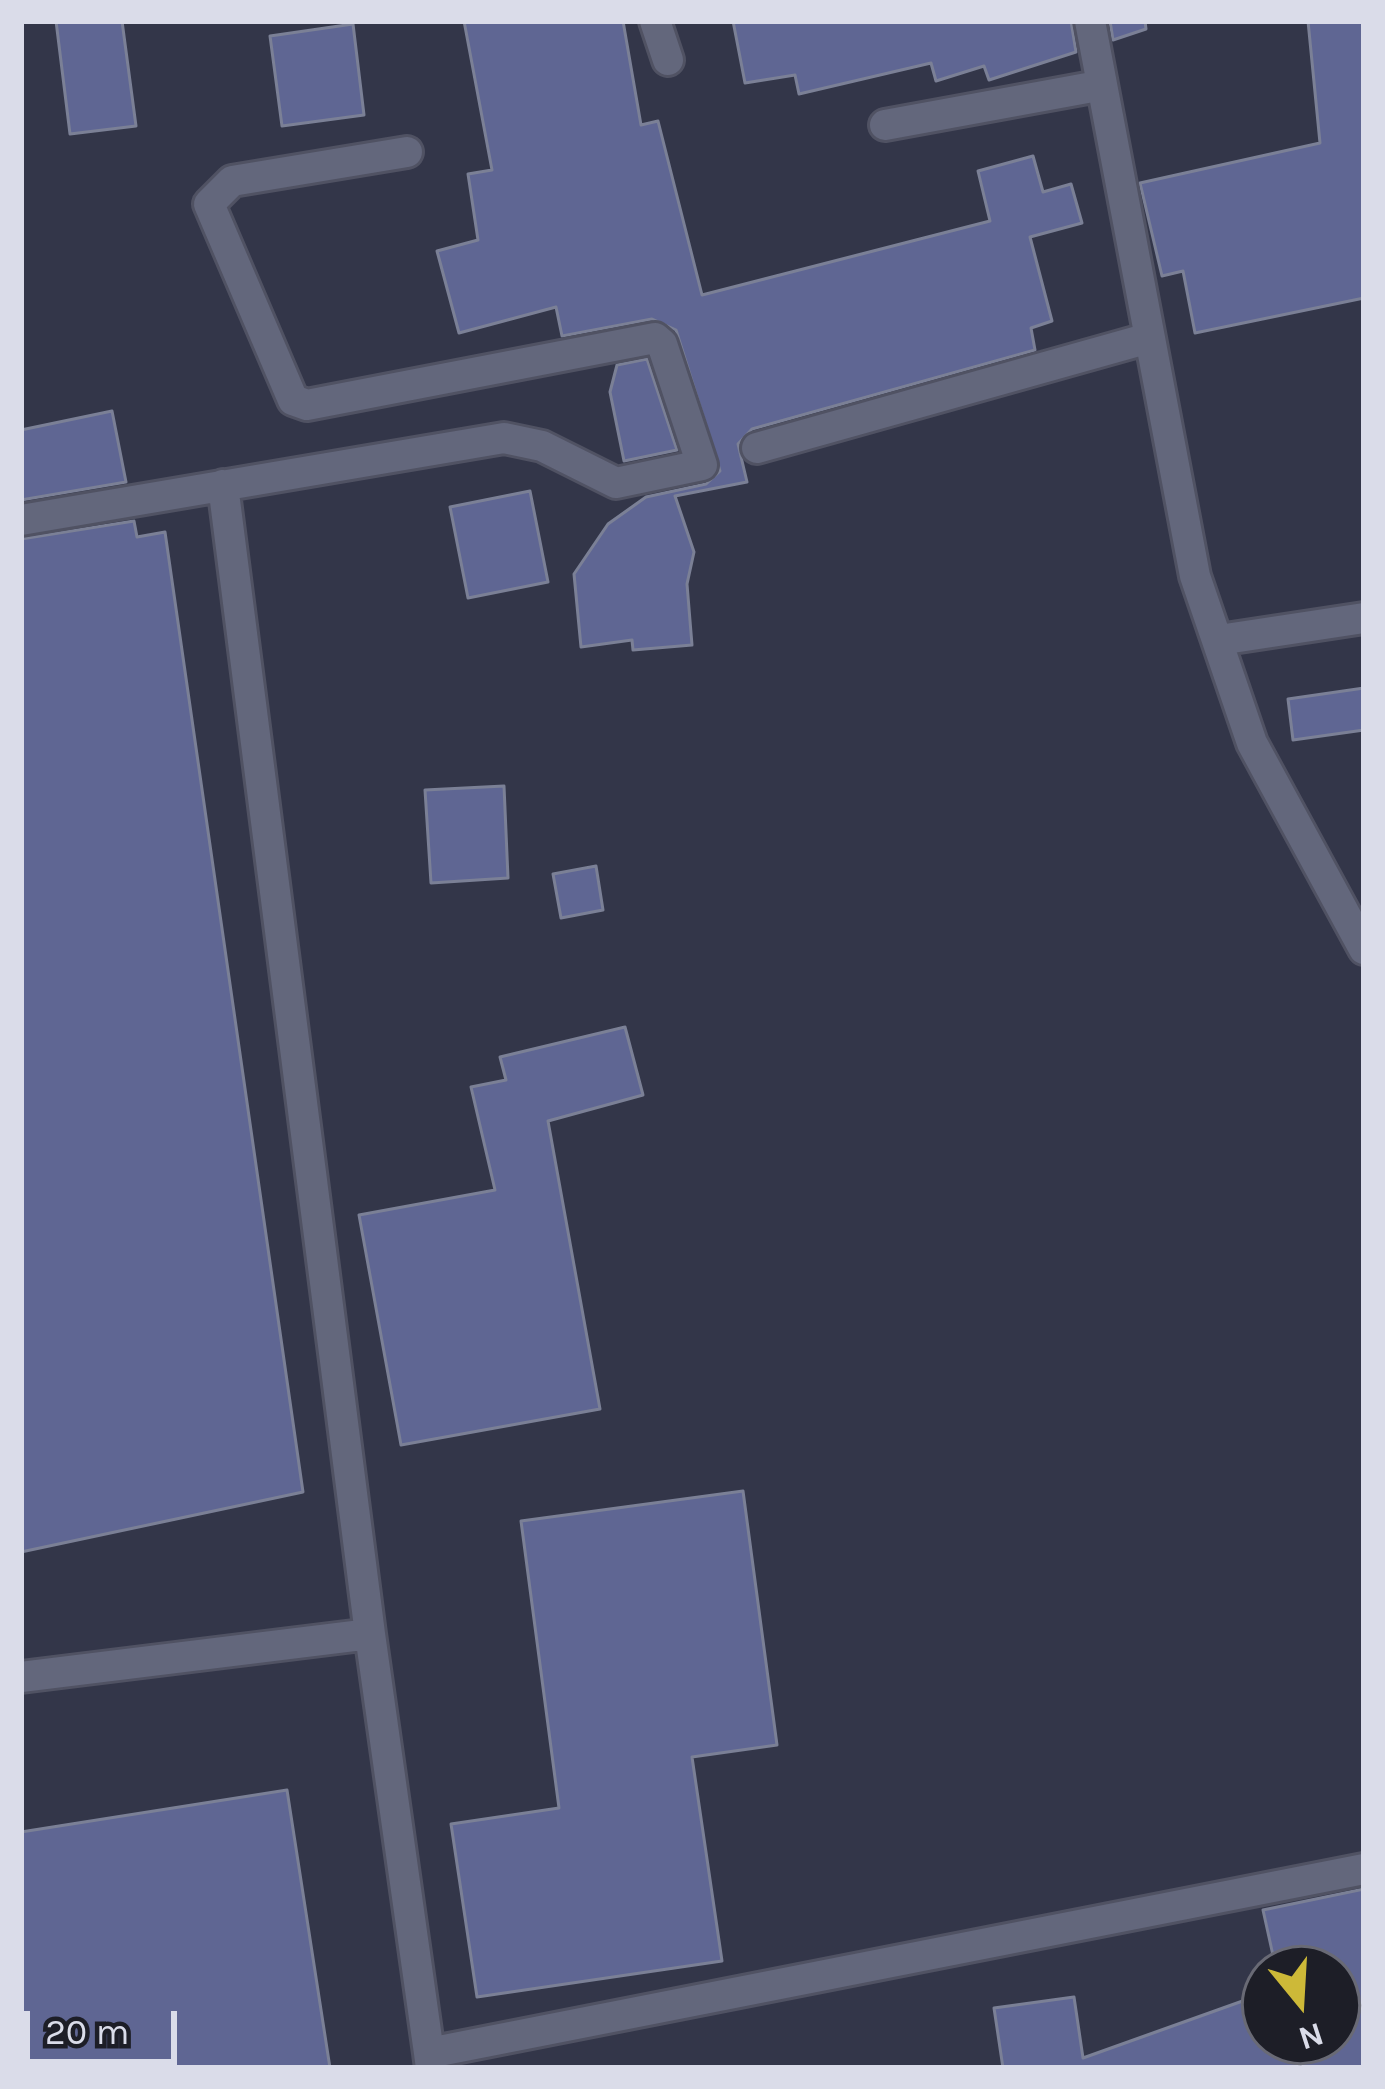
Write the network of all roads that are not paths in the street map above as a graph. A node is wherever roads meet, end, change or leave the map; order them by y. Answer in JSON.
{"nodes":[{"id":1,"x":655,"y":21,"type":"edge"},
{"id":2,"x":1090,"y":21,"type":"edge"},
{"id":3,"x":668,"y":60,"type":"dead end"},
{"id":4,"x":1098,"y":86,"type":"junction"},
{"id":5,"x":885,"y":125,"type":"dead end"},
{"id":6,"x":407,"y":152,"type":"dead end"},
{"id":7,"x":1149,"y":338,"type":"junction"},
{"id":8,"x":757,"y":448,"type":"dead end"},
{"id":9,"x":223,"y":485,"type":"junction"},
{"id":10,"x":21,"y":520,"type":"edge"},
{"id":11,"x":1364,"y":618,"type":"edge"},
{"id":12,"x":1219,"y":640,"type":"junction"},
{"id":13,"x":1364,"y":949,"type":"edge"},
{"id":14,"x":370,"y":1634,"type":"junction"},
{"id":15,"x":21,"y":1677,"type":"edge"},
{"id":16,"x":1364,"y":1869,"type":"edge"},
{"id":17,"x":430,"y":2061,"type":"edge"}],
"edges":[{"from":1,"to":3,"type":"street"},
{"from":2,"to":4,"type":"street"},
{"from":4,"to":5,"type":"street"},
{"from":4,"to":7,"type":"street"},
{"from":6,"to":9,"type":"street"},
{"from":7,"to":8,"type":"street"},
{"from":7,"to":12,"type":"street"},
{"from":9,"to":10,"type":"street"},
{"from":9,"to":14,"type":"street"},
{"from":11,"to":12,"type":"street"},
{"from":12,"to":13,"type":"street"},
{"from":14,"to":15,"type":"street"},
{"from":14,"to":17,"type":"street"},
{"from":16,"to":17,"type":"street"}]}
